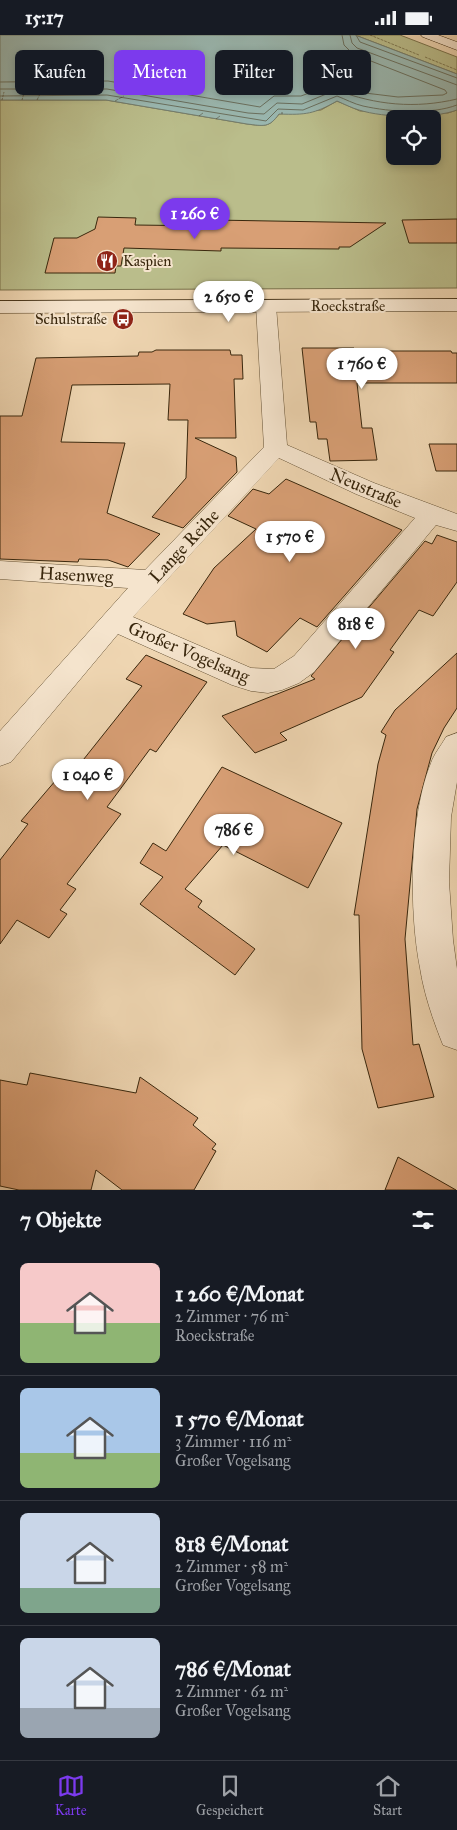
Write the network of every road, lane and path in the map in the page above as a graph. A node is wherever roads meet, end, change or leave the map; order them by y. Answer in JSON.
{"nodes":[{"id":1,"x":370,"y":35,"type":"edge"},
{"id":2,"x":426,"y":35,"type":"edge"},
{"id":3,"x":457,"y":46,"type":"edge"},
{"id":4,"x":457,"y":70,"type":"edge"},
{"id":5,"x":4,"y":92,"type":"dead end"},
{"id":6,"x":23,"y":95,"type":"edge"},
{"id":7,"x":39,"y":95,"type":"edge"},
{"id":8,"x":124,"y":96,"type":"dead end"},
{"id":9,"x":2,"y":100,"type":"dead end"},
{"id":10,"x":22,"y":100,"type":"dead end"},
{"id":11,"x":37,"y":100,"type":"dead end"},
{"id":12,"x":115,"y":101,"type":"dead end"},
{"id":13,"x":203,"y":113,"type":"dead end"},
{"id":14,"x":199,"y":116,"type":"dead end"},
{"id":15,"x":220,"y":117,"type":"dead end"},
{"id":16,"x":216,"y":119,"type":"dead end"},
{"id":17,"x":457,"y":305,"type":"edge"},
{"id":18,"x":266,"y":306,"type":"junction"},
{"id":19,"x":1,"y":309,"type":"edge"},
{"id":20,"x":276,"y":448,"type":"junction"},
{"id":21,"x":431,"y":515,"type":"junction"},
{"id":22,"x":457,"y":523,"type":"edge"},
{"id":23,"x":0,"y":570,"type":"edge"},
{"id":24,"x":151,"y":580,"type":"junction"},
{"id":25,"x":114,"y":620,"type":"junction"},
{"id":26,"x":457,"y":746,"type":"edge"},
{"id":27,"x":0,"y":753,"type":"edge"},
{"id":28,"x":457,"y":1031,"type":"edge"}],
"edges":[{"from":1,"to":4,"type":"path"},
{"from":2,"to":3,"type":"street"},
{"from":5,"to":9,"type":"path"},
{"from":6,"to":10,"type":"path"},
{"from":7,"to":11,"type":"path"},
{"from":8,"to":12,"type":"path"},
{"from":13,"to":14,"type":"path"},
{"from":15,"to":16,"type":"path"},
{"from":17,"to":18,"type":"street","name":"Roeckstraße"},
{"from":18,"to":19,"type":"street","name":"Roeckstraße"},
{"from":18,"to":20,"type":"street"},
{"from":20,"to":21,"type":"street","name":"Neustraße"},
{"from":20,"to":24,"type":"street","name":"Lange Reihe"},
{"from":21,"to":22,"type":"street","name":"Neustraße"},
{"from":21,"to":25,"type":"street","name":"Großer Vogelsang"},
{"from":23,"to":24,"type":"street","name":"Hasenweg"},
{"from":24,"to":25,"type":"street","name":"Lange Reihe"},
{"from":25,"to":27,"type":"street","name":"Lange Reihe"},
{"from":26,"to":28,"type":"street"}]}
